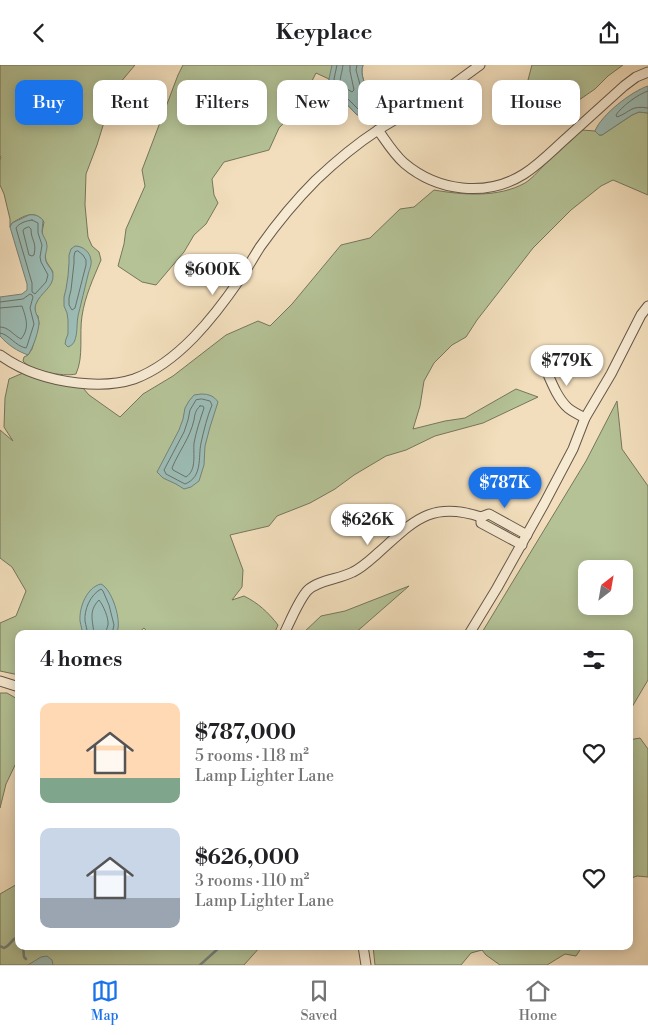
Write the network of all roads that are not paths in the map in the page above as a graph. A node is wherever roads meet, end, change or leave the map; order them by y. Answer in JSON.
{"nodes":[{"id":1,"x":480,"y":65,"type":"edge"},
{"id":2,"x":648,"y":72,"type":"edge"},
{"id":3,"x":378,"y":130,"type":"junction"},
{"id":4,"x":648,"y":306,"type":"edge"},
{"id":5,"x":0,"y":355,"type":"edge"},
{"id":6,"x":543,"y":363,"type":"dead end"},
{"id":7,"x":585,"y":418,"type":"junction"},
{"id":8,"x":481,"y":517,"type":"junction"},
{"id":9,"x":504,"y":522,"type":"junction"},
{"id":10,"x":498,"y":532,"type":"junction"},
{"id":11,"x":527,"y":535,"type":"junction"},
{"id":12,"x":522,"y":545,"type":"junction"},
{"id":13,"x":286,"y":630,"type":"edge"},
{"id":14,"x":471,"y":630,"type":"edge"},
{"id":15,"x":0,"y":681,"type":"edge"},
{"id":16,"x":15,"y":686,"type":"edge"},
{"id":17,"x":364,"y":950,"type":"edge"},
{"id":18,"x":366,"y":965,"type":"edge"}],
"edges":[{"from":1,"to":3,"type":"street"},
{"from":2,"to":3,"type":"street"},
{"from":3,"to":5,"type":"street"},
{"from":4,"to":7,"type":"street"},
{"from":6,"to":7,"type":"street"},
{"from":7,"to":11,"type":"street"},
{"from":8,"to":9,"type":"street"},
{"from":8,"to":10,"type":"street"},
{"from":8,"to":13,"type":"street"},
{"from":9,"to":10,"type":"street"},
{"from":9,"to":11,"type":"street"},
{"from":10,"to":12,"type":"street"},
{"from":11,"to":12,"type":"street"},
{"from":12,"to":14,"type":"street"},
{"from":15,"to":16,"type":"street"},
{"from":17,"to":18,"type":"street"}]}
